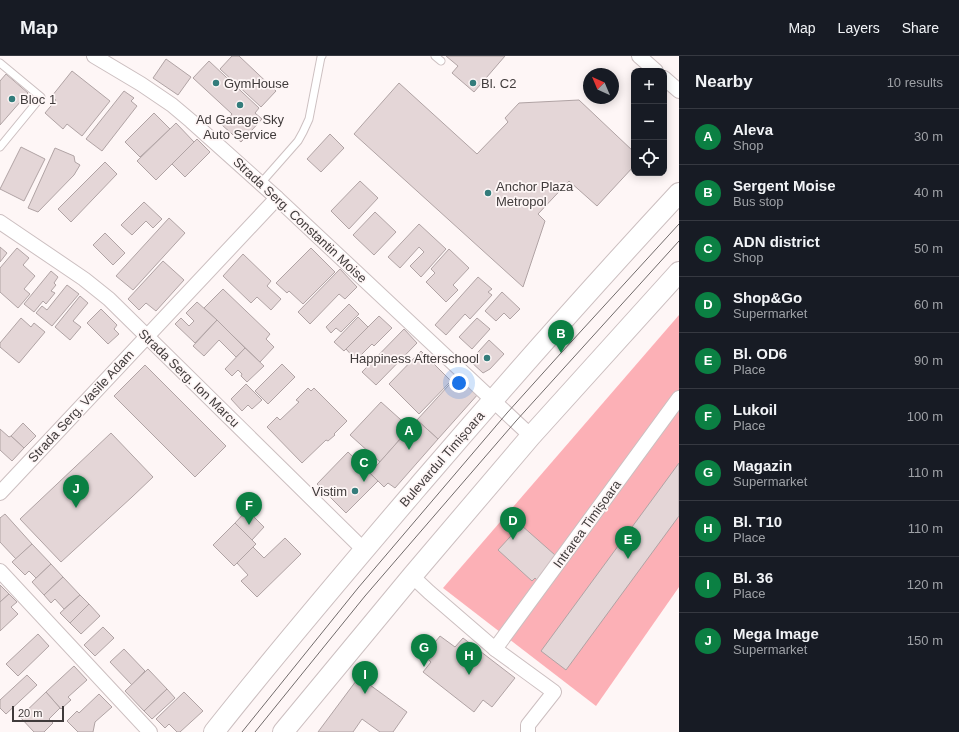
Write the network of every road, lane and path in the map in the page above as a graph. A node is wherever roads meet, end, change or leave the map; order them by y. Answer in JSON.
{"nodes":[{"id":1,"x":94,"y":56,"type":"edge"},
{"id":2,"x":321,"y":56,"type":"edge"},
{"id":3,"x":435,"y":56,"type":"edge"},
{"id":4,"x":640,"y":56,"type":"edge"},
{"id":5,"x":441,"y":61,"type":"dead end"},
{"id":6,"x":0,"y":63,"type":"edge"},
{"id":7,"x":653,"y":68,"type":"edge"},
{"id":8,"x":667,"y":81,"type":"edge"},
{"id":9,"x":679,"y":91,"type":"edge"},
{"id":10,"x":0,"y":147,"type":"edge"},
{"id":11,"x":261,"y":183,"type":"junction"},
{"id":12,"x":679,"y":194,"type":"edge"},
{"id":13,"x":277,"y":198,"type":"junction"},
{"id":14,"x":0,"y":222,"type":"edge"},
{"id":15,"x":679,"y":272,"type":"edge"},
{"id":16,"x":147,"y":336,"type":"junction"},
{"id":17,"x":679,"y":398,"type":"edge"},
{"id":18,"x":493,"y":400,"type":"junction"},
{"id":19,"x":531,"y":436,"type":"junction"},
{"id":20,"x":0,"y":492,"type":"edge"},
{"id":21,"x":364,"y":550,"type":"junction"},
{"id":22,"x":0,"y":571,"type":"edge"},
{"id":23,"x":412,"y":576,"type":"junction"},
{"id":24,"x":495,"y":649,"type":"junction"},
{"id":25,"x":150,"y":732,"type":"edge"},
{"id":26,"x":214,"y":732,"type":"edge"},
{"id":27,"x":283,"y":732,"type":"edge"},
{"id":28,"x":528,"y":732,"type":"edge"}],
"edges":[{"from":1,"to":11,"type":"street","name":"Strada Serg. Constantin Moise"},
{"from":2,"to":11,"type":"lane"},
{"from":3,"to":5,"type":"lane"},
{"from":4,"to":7,"type":"street"},
{"from":6,"to":10,"type":"lane"},
{"from":8,"to":9,"type":"street"},
{"from":11,"to":13,"type":"street","name":"Strada Serg. Constantin Moise"},
{"from":12,"to":18,"type":"main road","name":"Bulevardul Timișoara"},
{"from":13,"to":16,"type":"street","name":"Strada Serg. Vasile Adam"},
{"from":13,"to":18,"type":"street","name":"Strada Serg. Constantin Moise"},
{"from":14,"to":16,"type":"street","name":"Strada Serg. Ion Marcu"},
{"from":15,"to":19,"type":"main road"},
{"from":16,"to":20,"type":"street","name":"Strada Serg. Vasile Adam"},
{"from":16,"to":21,"type":"street","name":"Strada Serg. Ion Marcu"},
{"from":17,"to":24,"type":"street","name":"Intrarea Timișoara"},
{"from":18,"to":19,"type":"street","name":"Strada Serg. Constantin Moise"},
{"from":18,"to":21,"type":"main road","name":"Bulevardul Timișoara"},
{"from":19,"to":23,"type":"main road"},
{"from":21,"to":26,"type":"main road","name":"Bulevardul Timișoara"},
{"from":22,"to":25,"type":"street"},
{"from":23,"to":24,"type":"street"},
{"from":23,"to":27,"type":"main road"},
{"from":24,"to":28,"type":"street"}]}
